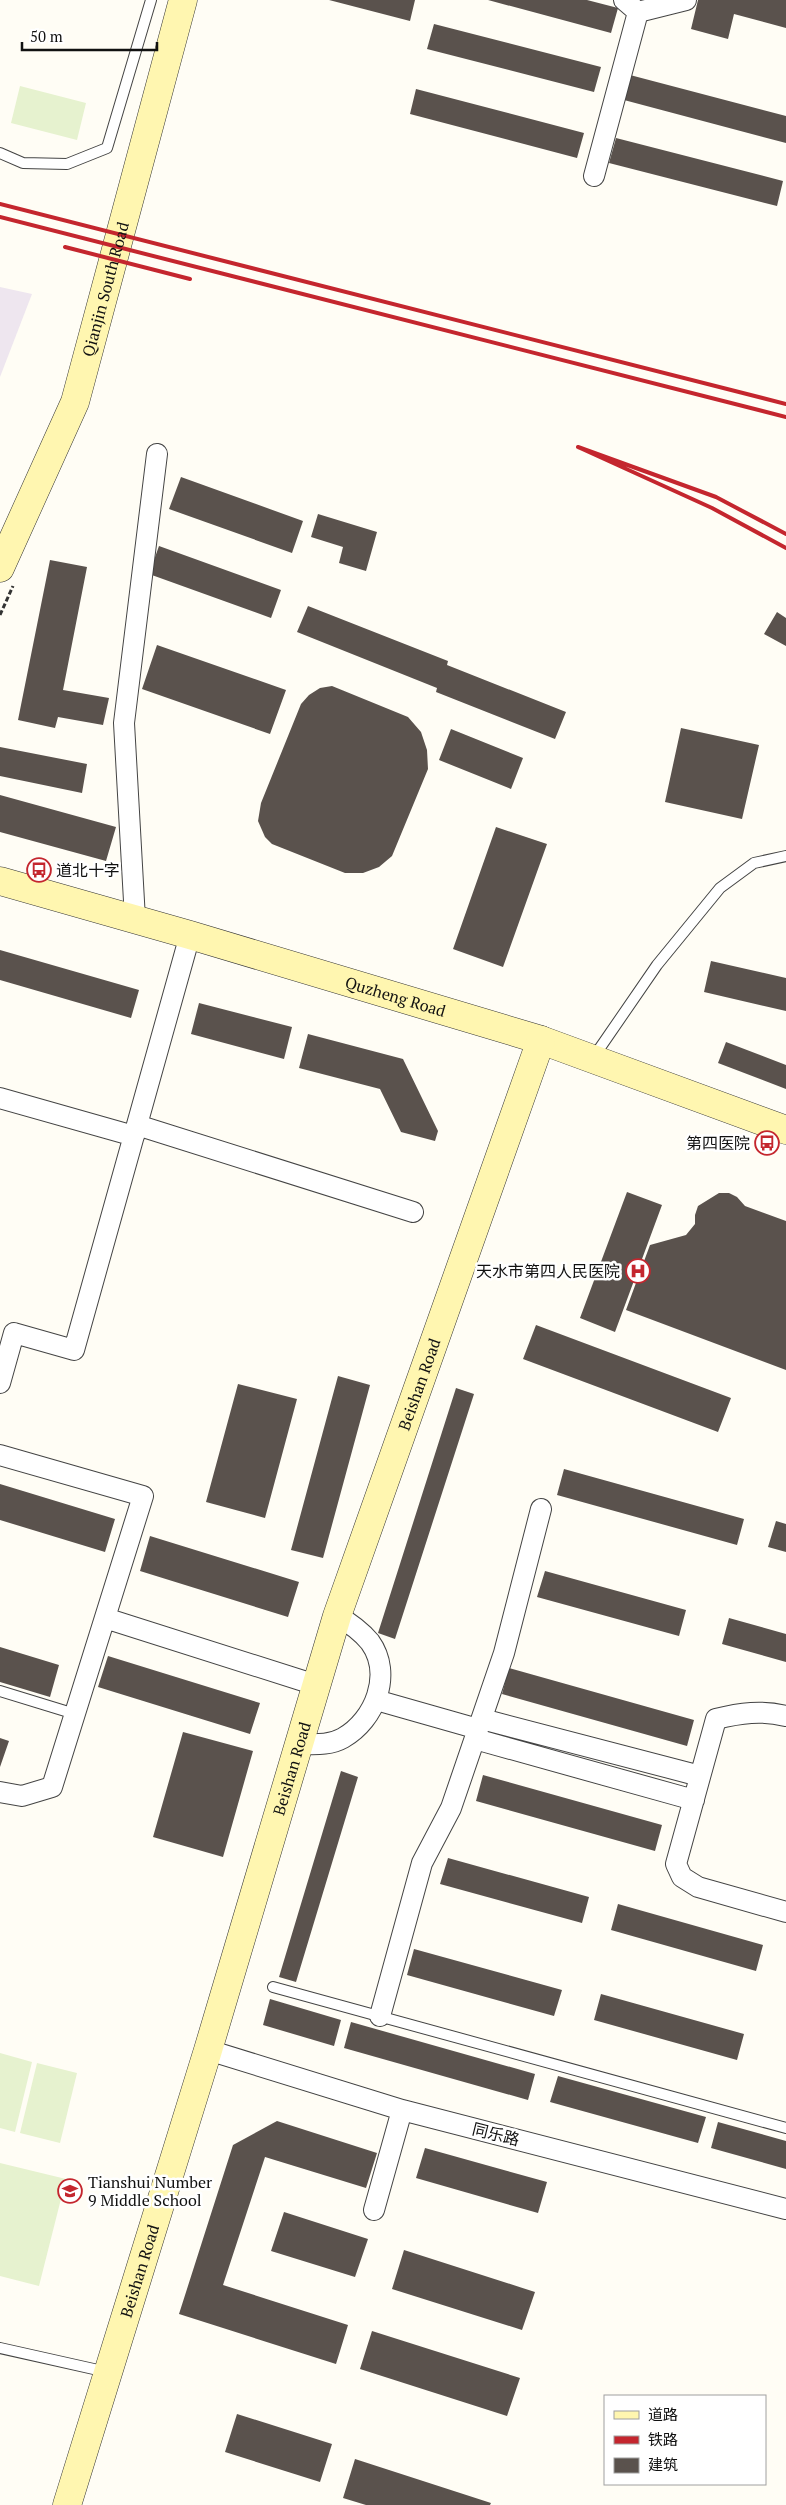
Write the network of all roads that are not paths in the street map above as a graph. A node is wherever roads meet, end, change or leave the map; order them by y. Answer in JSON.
{"nodes":[{"id":1,"x":151,"y":0,"type":"edge"},
{"id":2,"x":183,"y":0,"type":"edge"},
{"id":3,"x":686,"y":0,"type":"edge"},
{"id":4,"x":631,"y":6,"type":"edge"},
{"id":5,"x":0,"y":153,"type":"edge"},
{"id":6,"x":594,"y":176,"type":"dead end"},
{"id":7,"x":157,"y":454,"type":"dead end"},
{"id":8,"x":0,"y":568,"type":"edge"},
{"id":9,"x":786,"y":856,"type":"edge"},
{"id":10,"x":0,"y":881,"type":"edge"},
{"id":11,"x":135,"y":920,"type":"junction"},
{"id":12,"x":190,"y":935,"type":"junction"},
{"id":13,"x":541,"y":1040,"type":"junction"},
{"id":14,"x":592,"y":1059,"type":"junction"},
{"id":15,"x":0,"y":1098,"type":"edge"},
{"id":16,"x":786,"y":1130,"type":"edge"},
{"id":17,"x":136,"y":1131,"type":"junction"},
{"id":18,"x":412,"y":1212,"type":"dead end"},
{"id":19,"x":0,"y":1383,"type":"edge"},
{"id":20,"x":0,"y":1455,"type":"edge"},
{"id":21,"x":541,"y":1509,"type":"dead end"},
{"id":22,"x":337,"y":1616,"type":"junction"},
{"id":23,"x":105,"y":1618,"type":"junction"},
{"id":24,"x":316,"y":1685,"type":"junction"},
{"id":25,"x":0,"y":1691,"type":"edge"},
{"id":26,"x":376,"y":1700,"type":"junction"},
{"id":27,"x":75,"y":1714,"type":"junction"},
{"id":28,"x":786,"y":1716,"type":"edge"},
{"id":29,"x":478,"y":1729,"type":"junction"},
{"id":30,"x":298,"y":1744,"type":"junction"},
{"id":31,"x":700,"y":1776,"type":"junction"},
{"id":32,"x":0,"y":1792,"type":"edge"},
{"id":33,"x":694,"y":1800,"type":"junction"},
{"id":34,"x":786,"y":1912,"type":"edge"},
{"id":35,"x":273,"y":1987,"type":"dead end"},
{"id":36,"x":380,"y":2016,"type":"junction"},
{"id":37,"x":208,"y":2050,"type":"junction"},
{"id":38,"x":402,"y":2110,"type":"junction"},
{"id":39,"x":786,"y":2128,"type":"edge"},
{"id":40,"x":786,"y":2209,"type":"edge"},
{"id":41,"x":374,"y":2210,"type":"dead end"},
{"id":42,"x":0,"y":2348,"type":"edge"},
{"id":43,"x":108,"y":2372,"type":"junction"},
{"id":44,"x":67,"y":2505,"type":"edge"}],
"edges":[{"from":1,"to":5,"type":"lane"},
{"from":2,"to":8,"type":"street","name":"Qianjin South Road"},
{"from":3,"to":4,"type":"street"},
{"from":4,"to":6,"type":"street"},
{"from":7,"to":11,"type":"street"},
{"from":9,"to":14,"type":"lane"},
{"from":10,"to":11,"type":"street","name":"Quzheng Road"},
{"from":11,"to":12,"type":"street","name":"Quzheng Road"},
{"from":12,"to":13,"type":"street","name":"Quzheng Road"},
{"from":12,"to":17,"type":"street"},
{"from":13,"to":14,"type":"street","name":"Quzheng Road"},
{"from":13,"to":22,"type":"street","name":"Beishan Road"},
{"from":14,"to":16,"type":"street","name":"Quzheng Road"},
{"from":15,"to":17,"type":"street"},
{"from":17,"to":18,"type":"street"},
{"from":17,"to":19,"type":"street"},
{"from":20,"to":23,"type":"street"},
{"from":21,"to":29,"type":"street"},
{"from":22,"to":24,"type":"street","name":"Beishan Road"},
{"from":22,"to":26,"type":"street"},
{"from":23,"to":24,"type":"street"},
{"from":23,"to":27,"type":"street"},
{"from":24,"to":30,"type":"street","name":"Beishan Road"},
{"from":25,"to":27,"type":"lane"},
{"from":26,"to":29,"type":"street"},
{"from":26,"to":30,"type":"street"},
{"from":27,"to":32,"type":"street"},
{"from":28,"to":31,"type":"street"},
{"from":29,"to":31,"type":"street"},
{"from":29,"to":33,"type":"street"},
{"from":29,"to":36,"type":"street"},
{"from":30,"to":37,"type":"street","name":"Beishan Road"},
{"from":31,"to":33,"type":"street"},
{"from":33,"to":34,"type":"street"},
{"from":35,"to":36,"type":"lane"},
{"from":36,"to":39,"type":"lane"},
{"from":37,"to":38,"type":"street","name":"同乐路"},
{"from":37,"to":43,"type":"street","name":"Beishan Road"},
{"from":38,"to":40,"type":"street","name":"同乐路"},
{"from":38,"to":41,"type":"street"},
{"from":42,"to":43,"type":"lane"},
{"from":43,"to":44,"type":"street","name":"Beishan Road"}]}
